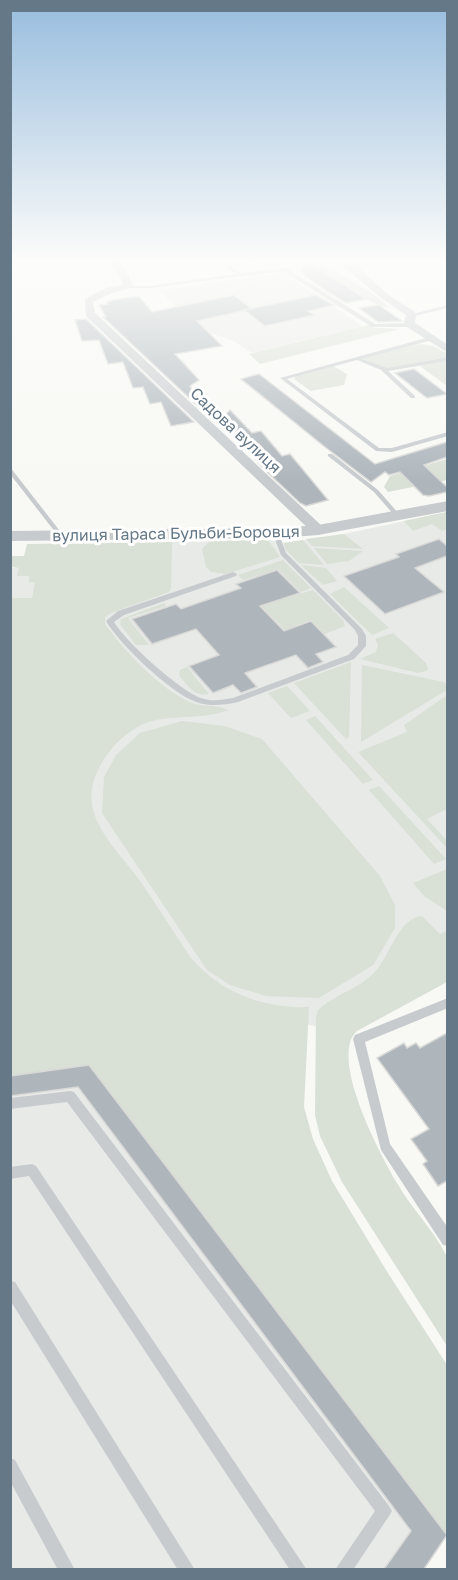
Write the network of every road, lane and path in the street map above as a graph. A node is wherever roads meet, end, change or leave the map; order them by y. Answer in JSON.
{"nodes":[{"id":1,"x":112,"y":335,"type":"edge"},
{"id":2,"x":426,"y":335,"type":"edge"},
{"id":3,"x":430,"y":339,"type":"junction"},
{"id":4,"x":447,"y":350,"type":"edge"},
{"id":5,"x":356,"y":358,"type":"junction"},
{"id":6,"x":447,"y":359,"type":"edge"},
{"id":7,"x":384,"y":370,"type":"junction"},
{"id":8,"x":413,"y":397,"type":"dead end"},
{"id":9,"x":447,"y":434,"type":"edge"},
{"id":10,"x":330,"y":455,"type":"dead end"},
{"id":11,"x":10,"y":469,"type":"edge"},
{"id":12,"x":447,"y":506,"type":"edge"},
{"id":13,"x":397,"y":515,"type":"junction"},
{"id":14,"x":318,"y":530,"type":"junction"},
{"id":15,"x":276,"y":534,"type":"junction"},
{"id":16,"x":10,"y":536,"type":"edge"},
{"id":17,"x":61,"y":536,"type":"junction"},
{"id":18,"x":233,"y":574,"type":"dead end"},
{"id":19,"x":447,"y":1003,"type":"edge"},
{"id":20,"x":10,"y":1104,"type":"edge"},
{"id":21,"x":10,"y":1173,"type":"edge"},
{"id":22,"x":447,"y":1240,"type":"edge"},
{"id":23,"x":10,"y":1287,"type":"edge"},
{"id":24,"x":10,"y":1465,"type":"edge"},
{"id":25,"x":67,"y":1569,"type":"edge"},
{"id":26,"x":187,"y":1569,"type":"edge"},
{"id":27,"x":299,"y":1569,"type":"edge"},
{"id":28,"x":343,"y":1569,"type":"edge"}],
"edges":[{"from":1,"to":14,"type":"street","name":"Садова вулиця"},
{"from":2,"to":3,"type":"street"},
{"from":3,"to":4,"type":"street"},
{"from":3,"to":5,"type":"lane"},
{"from":5,"to":7,"type":"lane"},
{"from":5,"to":9,"type":"lane"},
{"from":6,"to":7,"type":"lane"},
{"from":7,"to":8,"type":"lane"},
{"from":10,"to":13,"type":"lane"},
{"from":11,"to":17,"type":"lane"},
{"from":12,"to":13,"type":"street","name":"вулиця Тараса Бульби-Боровця"},
{"from":13,"to":14,"type":"street","name":"вулиця Тараса Бульби-Боровця"},
{"from":14,"to":15,"type":"street","name":"вулиця Тараса Бульби-Боровця"},
{"from":15,"to":17,"type":"street","name":"вулиця Тараса Бульби-Боровця"},
{"from":15,"to":18,"type":"lane"},
{"from":16,"to":17,"type":"street","name":"вулиця Тараса Бульби-Боровця"},
{"from":19,"to":22,"type":"lane"},
{"from":20,"to":28,"type":"lane"},
{"from":21,"to":27,"type":"lane"},
{"from":23,"to":26,"type":"lane"},
{"from":24,"to":25,"type":"lane"}]}
